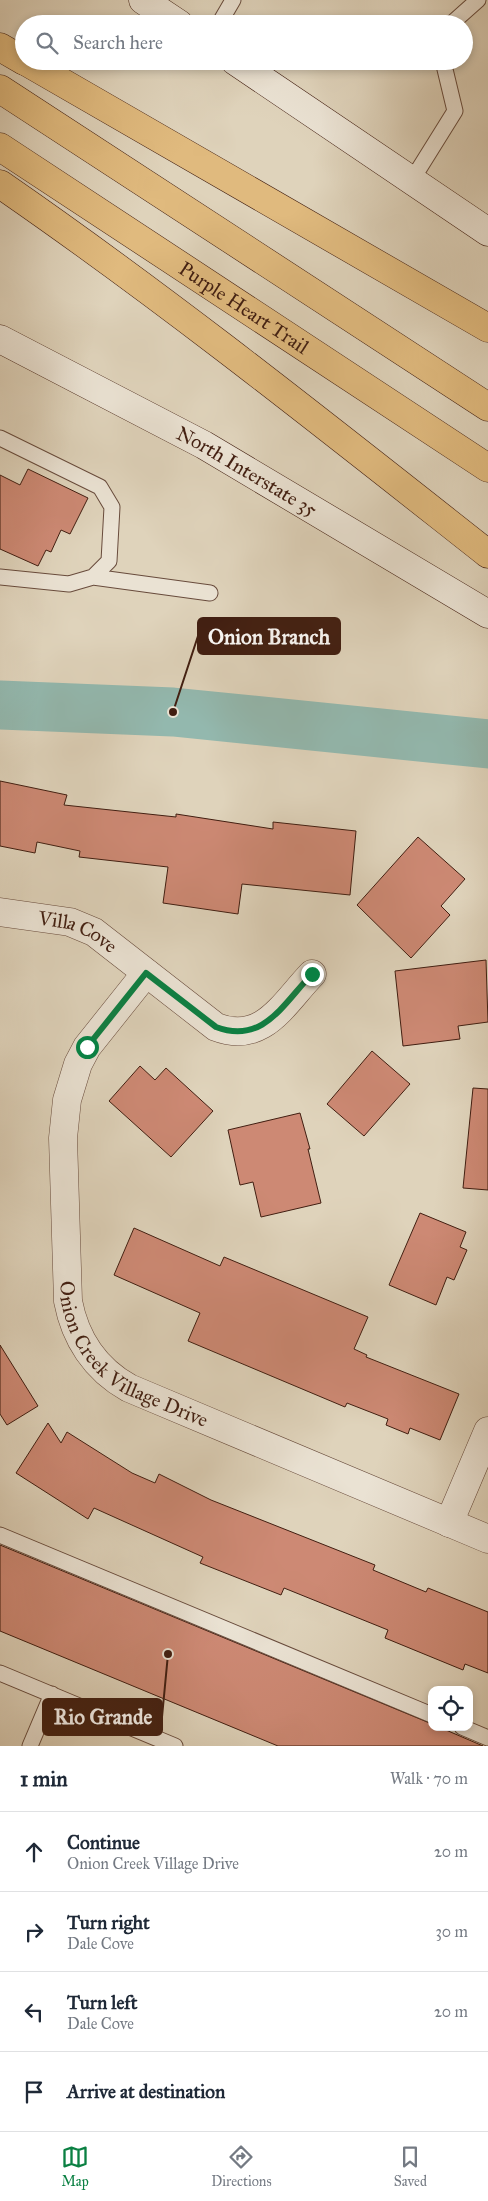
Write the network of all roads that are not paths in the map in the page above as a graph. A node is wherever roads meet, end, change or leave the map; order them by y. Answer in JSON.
{"nodes":[{"id":1,"x":143,"y":0,"type":"edge"},
{"id":2,"x":233,"y":0,"type":"edge"},
{"id":3,"x":478,"y":0,"type":"edge"},
{"id":4,"x":166,"y":15,"type":"edge"},
{"id":5,"x":224,"y":15,"type":"edge"},
{"id":6,"x":461,"y":15,"type":"edge"},
{"id":7,"x":0,"y":47,"type":"edge"},
{"id":8,"x":15,"y":56,"type":"edge"},
{"id":9,"x":40,"y":70,"type":"edge"},
{"id":10,"x":249,"y":70,"type":"edge"},
{"id":11,"x":445,"y":70,"type":"edge"},
{"id":12,"x":0,"y":89,"type":"edge"},
{"id":13,"x":0,"y":147,"type":"edge"},
{"id":14,"x":412,"y":180,"type":"junction"},
{"id":15,"x":0,"y":184,"type":"edge"},
{"id":16,"x":488,"y":232,"type":"edge"},
{"id":17,"x":488,"y":328,"type":"edge"},
{"id":18,"x":0,"y":339,"type":"edge"},
{"id":19,"x":488,"y":407,"type":"edge"},
{"id":20,"x":0,"y":438,"type":"edge"},
{"id":21,"x":488,"y":468,"type":"edge"},
{"id":22,"x":488,"y":554,"type":"edge"},
{"id":23,"x":0,"y":577,"type":"edge"},
{"id":24,"x":93,"y":577,"type":"junction"},
{"id":25,"x":210,"y":593,"type":"dead end"},
{"id":26,"x":488,"y":614,"type":"edge"},
{"id":27,"x":0,"y":912,"type":"edge"},
{"id":28,"x":146,"y":973,"type":"junction"},
{"id":29,"x":312,"y":974,"type":"dead end"},
{"id":30,"x":488,"y":1431,"type":"edge"},
{"id":31,"x":449,"y":1523,"type":"junction"},
{"id":32,"x":0,"y":1535,"type":"edge"},
{"id":33,"x":488,"y":1539,"type":"edge"},
{"id":34,"x":0,"y":1673,"type":"edge"},
{"id":35,"x":52,"y":1694,"type":"junction"},
{"id":36,"x":428,"y":1713,"type":"edge"},
{"id":37,"x":471,"y":1731,"type":"edge"},
{"id":38,"x":488,"y":1738,"type":"edge"},
{"id":39,"x":30,"y":1746,"type":"edge"},
{"id":40,"x":175,"y":1746,"type":"edge"}],
"edges":[{"from":1,"to":4,"type":"street"},
{"from":2,"to":5,"type":"lane"},
{"from":3,"to":6,"type":"lane"},
{"from":7,"to":8,"type":"highway"},
{"from":9,"to":17,"type":"highway"},
{"from":10,"to":14,"type":"street"},
{"from":11,"to":14,"type":"lane"},
{"from":12,"to":19,"type":"highway"},
{"from":13,"to":21,"type":"highway","name":"Purple Heart Trail"},
{"from":14,"to":16,"type":"street"},
{"from":15,"to":22,"type":"highway"},
{"from":18,"to":26,"type":"street","name":"North Interstate 35"},
{"from":20,"to":24,"type":"lane"},
{"from":23,"to":24,"type":"lane"},
{"from":24,"to":25,"type":"lane"},
{"from":27,"to":28,"type":"street","name":"Villa Cove"},
{"from":28,"to":29,"type":"street","name":"Villa Cove"},
{"from":28,"to":31,"type":"street","name":"Onion Creek Village Drive"},
{"from":30,"to":31,"type":"street"},
{"from":31,"to":33,"type":"street","name":"Onion Creek Village Drive"},
{"from":32,"to":36,"type":"lane"},
{"from":34,"to":35,"type":"lane"},
{"from":35,"to":39,"type":"lane"},
{"from":35,"to":40,"type":"lane"},
{"from":37,"to":38,"type":"lane"}]}
